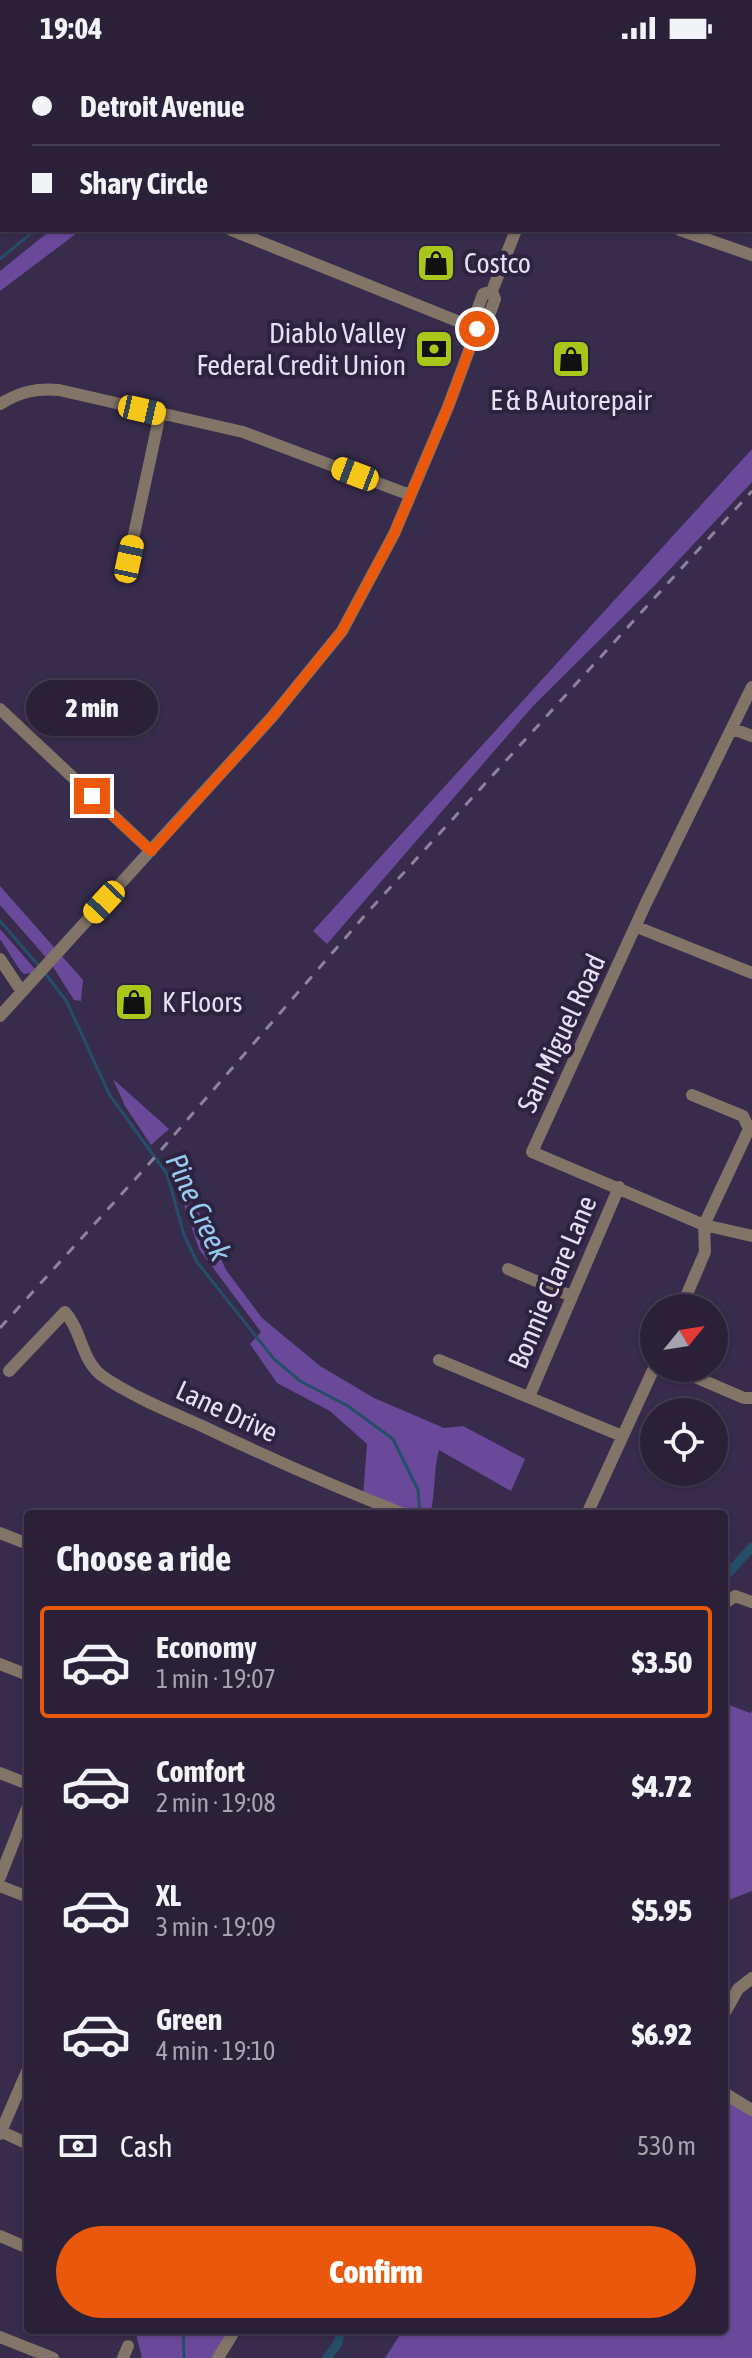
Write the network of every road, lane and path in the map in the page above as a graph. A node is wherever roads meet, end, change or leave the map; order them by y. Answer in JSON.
{"nodes":[{"id":1,"x":236,"y":232,"type":"edge"},
{"id":2,"x":515,"y":232,"type":"edge"},
{"id":3,"x":686,"y":232,"type":"edge"},
{"id":4,"x":752,"y":255,"type":"edge"},
{"id":5,"x":477,"y":329,"type":"junction"},
{"id":6,"x":0,"y":404,"type":"edge"},
{"id":7,"x":160,"y":414,"type":"junction"},
{"id":8,"x":410,"y":495,"type":"junction"},
{"id":9,"x":125,"y":576,"type":"dead end"},
{"id":10,"x":752,"y":687,"type":"edge"},
{"id":11,"x":0,"y":709,"type":"edge"},
{"id":12,"x":733,"y":729,"type":"junction"},
{"id":13,"x":752,"y":736,"type":"edge"},
{"id":14,"x":151,"y":851,"type":"junction"},
{"id":15,"x":637,"y":927,"type":"junction"},
{"id":16,"x":0,"y":959,"type":"edge"},
{"id":17,"x":752,"y":973,"type":"edge"},
{"id":18,"x":22,"y":992,"type":"junction"},
{"id":19,"x":0,"y":1016,"type":"edge"},
{"id":20,"x":692,"y":1095,"type":"dead end"},
{"id":21,"x":619,"y":1187,"type":"junction"},
{"id":22,"x":704,"y":1225,"type":"junction"},
{"id":23,"x":750,"y":1237,"type":"edge"},
{"id":24,"x":508,"y":1269,"type":"dead end"},
{"id":25,"x":687,"y":1294,"type":"edge"},
{"id":26,"x":571,"y":1296,"type":"junction"},
{"id":27,"x":439,"y":1360,"type":"dead end"},
{"id":28,"x":9,"y":1371,"type":"dead end"},
{"id":29,"x":647,"y":1382,"type":"edge"},
{"id":30,"x":707,"y":1382,"type":"edge"},
{"id":31,"x":529,"y":1397,"type":"junction"},
{"id":32,"x":752,"y":1398,"type":"edge"},
{"id":33,"x":622,"y":1436,"type":"junction"},
{"id":34,"x":396,"y":1510,"type":"edge"},
{"id":35,"x":589,"y":1510,"type":"edge"},
{"id":36,"x":0,"y":1533,"type":"edge"},
{"id":37,"x":24,"y":1542,"type":"edge"},
{"id":38,"x":728,"y":1601,"type":"edge"},
{"id":39,"x":752,"y":1602,"type":"edge"},
{"id":40,"x":0,"y":1664,"type":"edge"},
{"id":41,"x":24,"y":1673,"type":"edge"},
{"id":42,"x":0,"y":1773,"type":"edge"},
{"id":43,"x":24,"y":1782,"type":"edge"},
{"id":44,"x":24,"y":1816,"type":"edge"},
{"id":45,"x":0,"y":1877,"type":"edge"},
{"id":46,"x":0,"y":1886,"type":"edge"},
{"id":47,"x":24,"y":1895,"type":"edge"},
{"id":48,"x":752,"y":1978,"type":"edge"},
{"id":49,"x":728,"y":2007,"type":"edge"},
{"id":50,"x":24,"y":2078,"type":"edge"},
{"id":51,"x":728,"y":2095,"type":"edge"},
{"id":52,"x":752,"y":2110,"type":"edge"},
{"id":53,"x":0,"y":2133,"type":"edge"},
{"id":54,"x":24,"y":2142,"type":"edge"},
{"id":55,"x":0,"y":2236,"type":"edge"},
{"id":56,"x":24,"y":2246,"type":"edge"},
{"id":57,"x":233,"y":2334,"type":"edge"},
{"id":58,"x":0,"y":2337,"type":"edge"},
{"id":59,"x":53,"y":2358,"type":"edge"},
{"id":60,"x":218,"y":2358,"type":"edge"}],
"edges":[{"from":1,"to":5,"type":"street"},
{"from":2,"to":5,"type":"street"},
{"from":3,"to":4,"type":"street"},
{"from":5,"to":8,"type":"street"},
{"from":6,"to":7,"type":"street"},
{"from":7,"to":8,"type":"street"},
{"from":7,"to":9,"type":"street"},
{"from":8,"to":14,"type":"street"},
{"from":10,"to":12,"type":"street","name":"San Miguel Road"},
{"from":11,"to":14,"type":"street"},
{"from":12,"to":13,"type":"street"},
{"from":12,"to":15,"type":"street","name":"San Miguel Road"},
{"from":14,"to":18,"type":"street"},
{"from":15,"to":17,"type":"street"},
{"from":15,"to":21,"type":"street","name":"San Miguel Road"},
{"from":16,"to":18,"type":"street"},
{"from":18,"to":19,"type":"street"},
{"from":20,"to":22,"type":"street"},
{"from":21,"to":22,"type":"street","name":"San Miguel Road"},
{"from":21,"to":26,"type":"street","name":"Bonnie Clare Lane"},
{"from":22,"to":23,"type":"street","name":"San Miguel Road"},
{"from":22,"to":25,"type":"street"},
{"from":24,"to":26,"type":"street"},
{"from":26,"to":31,"type":"street","name":"Bonnie Clare Lane"},
{"from":27,"to":31,"type":"street"},
{"from":28,"to":34,"type":"street","name":"Lane Drive"},
{"from":29,"to":33,"type":"street"},
{"from":30,"to":32,"type":"street"},
{"from":31,"to":33,"type":"street"},
{"from":33,"to":35,"type":"street"},
{"from":36,"to":37,"type":"street"},
{"from":38,"to":39,"type":"street"},
{"from":40,"to":41,"type":"street"},
{"from":42,"to":43,"type":"street"},
{"from":44,"to":45,"type":"street"},
{"from":46,"to":47,"type":"street"},
{"from":48,"to":49,"type":"street"},
{"from":50,"to":53,"type":"street"},
{"from":51,"to":52,"type":"street"},
{"from":53,"to":54,"type":"street"},
{"from":55,"to":56,"type":"street"},
{"from":57,"to":60,"type":"street"},
{"from":58,"to":59,"type":"street"}]}
